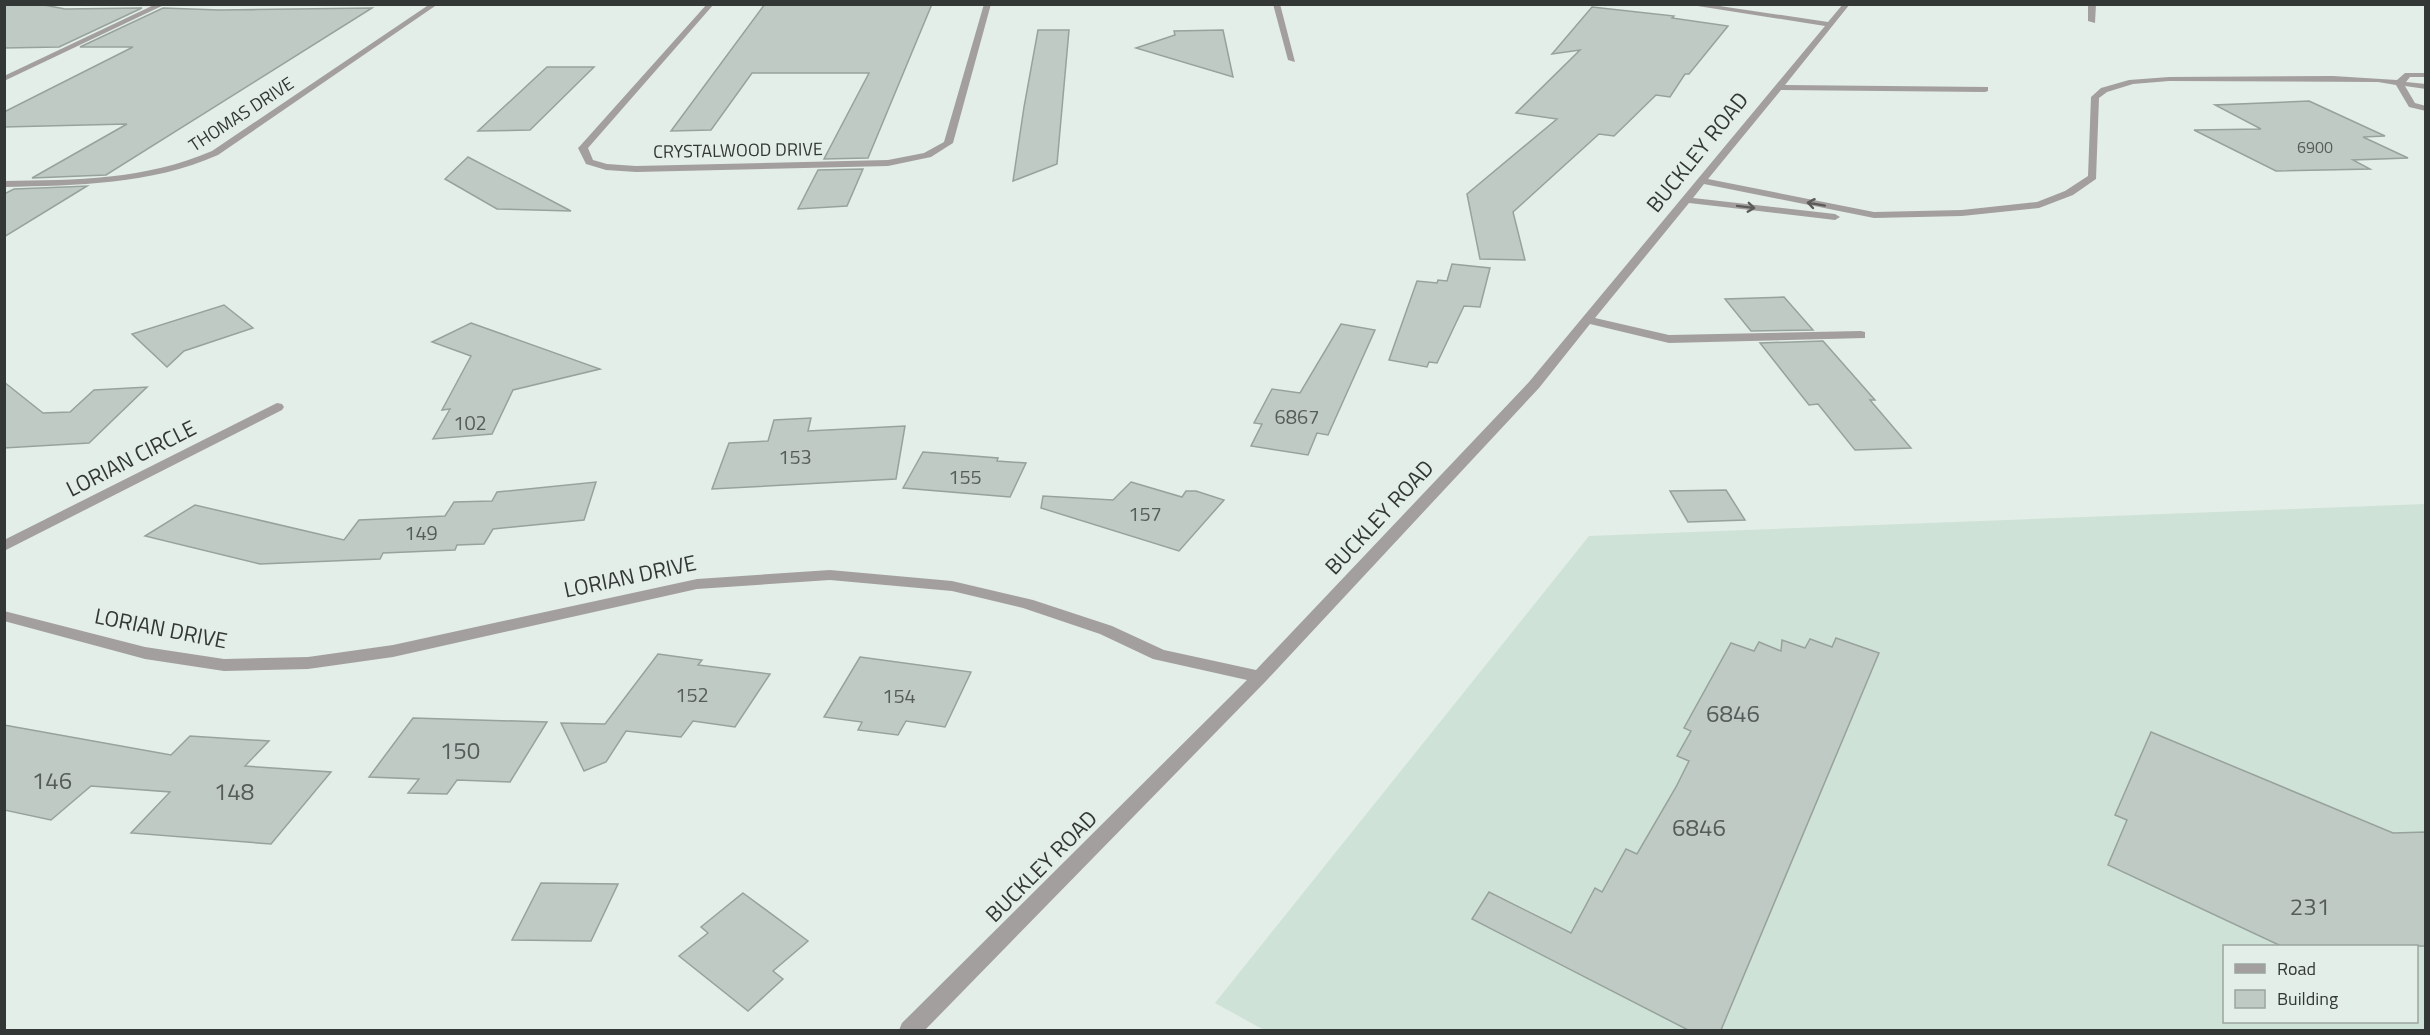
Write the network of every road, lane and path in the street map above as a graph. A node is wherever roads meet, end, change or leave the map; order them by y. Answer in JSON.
{"nodes":[{"id":1,"x":163,"y":4,"type":"edge"},
{"id":2,"x":435,"y":4,"type":"edge"},
{"id":3,"x":711,"y":4,"type":"edge"},
{"id":4,"x":988,"y":4,"type":"edge"},
{"id":5,"x":1276,"y":4,"type":"edge"},
{"id":6,"x":1688,"y":4,"type":"edge"},
{"id":7,"x":1847,"y":4,"type":"edge"},
{"id":8,"x":2092,"y":4,"type":"edge"},
{"id":9,"x":2092,"y":21,"type":"dead end"},
{"id":10,"x":1831,"y":25,"type":"junction"},
{"id":11,"x":1292,"y":60,"type":"dead end"},
{"id":12,"x":4,"y":66,"type":"edge"},
{"id":13,"x":34,"y":66,"type":"junction"},
{"id":14,"x":2426,"y":75,"type":"edge"},
{"id":15,"x":4,"y":79,"type":"edge"},
{"id":16,"x":2399,"y":83,"type":"junction"},
{"id":17,"x":1779,"y":87,"type":"junction"},
{"id":18,"x":2426,"y":87,"type":"edge"},
{"id":19,"x":1985,"y":88,"type":"dead end"},
{"id":20,"x":2426,"y":109,"type":"edge"},
{"id":21,"x":1704,"y":181,"type":"junction"},
{"id":22,"x":4,"y":184,"type":"edge"},
{"id":23,"x":1688,"y":200,"type":"junction"},
{"id":24,"x":1874,"y":215,"type":"junction"},
{"id":25,"x":1588,"y":320,"type":"junction"},
{"id":26,"x":1861,"y":335,"type":"dead end"},
{"id":27,"x":277,"y":407,"type":"dead end"},
{"id":28,"x":4,"y":546,"type":"edge"},
{"id":29,"x":4,"y":616,"type":"edge"},
{"id":30,"x":1260,"y":677,"type":"junction"},
{"id":31,"x":910,"y":1030,"type":"edge"}],
"edges":[{"from":1,"to":13,"type":"street"},
{"from":2,"to":22,"type":"street","name":"THOMAS DRIVE"},
{"from":3,"to":4,"type":"street","name":"CRYSTALWOOD DRIVE"},
{"from":5,"to":11,"type":"street"},
{"from":6,"to":10,"type":"street"},
{"from":7,"to":10,"type":"street","name":"BUCKLEY ROAD"},
{"from":8,"to":9,"type":"street"},
{"from":10,"to":17,"type":"street","name":"BUCKLEY ROAD"},
{"from":12,"to":13,"type":"street"},
{"from":13,"to":15,"type":"street"},
{"from":14,"to":16,"type":"street"},
{"from":16,"to":18,"type":"street"},
{"from":16,"to":20,"type":"street"},
{"from":16,"to":24,"type":"street"},
{"from":17,"to":19,"type":"street"},
{"from":17,"to":21,"type":"street","name":"BUCKLEY ROAD"},
{"from":21,"to":23,"type":"street","name":"BUCKLEY ROAD"},
{"from":24,"to":21,"type":"street","one_way":true},
{"from":23,"to":24,"type":"street","one_way":true},
{"from":23,"to":25,"type":"street","name":"BUCKLEY ROAD"},
{"from":25,"to":26,"type":"street"},
{"from":25,"to":30,"type":"street","name":"BUCKLEY ROAD"},
{"from":27,"to":28,"type":"street","name":"LORIAN CIRCLE"},
{"from":29,"to":30,"type":"street","name":"LORIAN DRIVE"},
{"from":30,"to":31,"type":"street","name":"BUCKLEY ROAD"}]}
